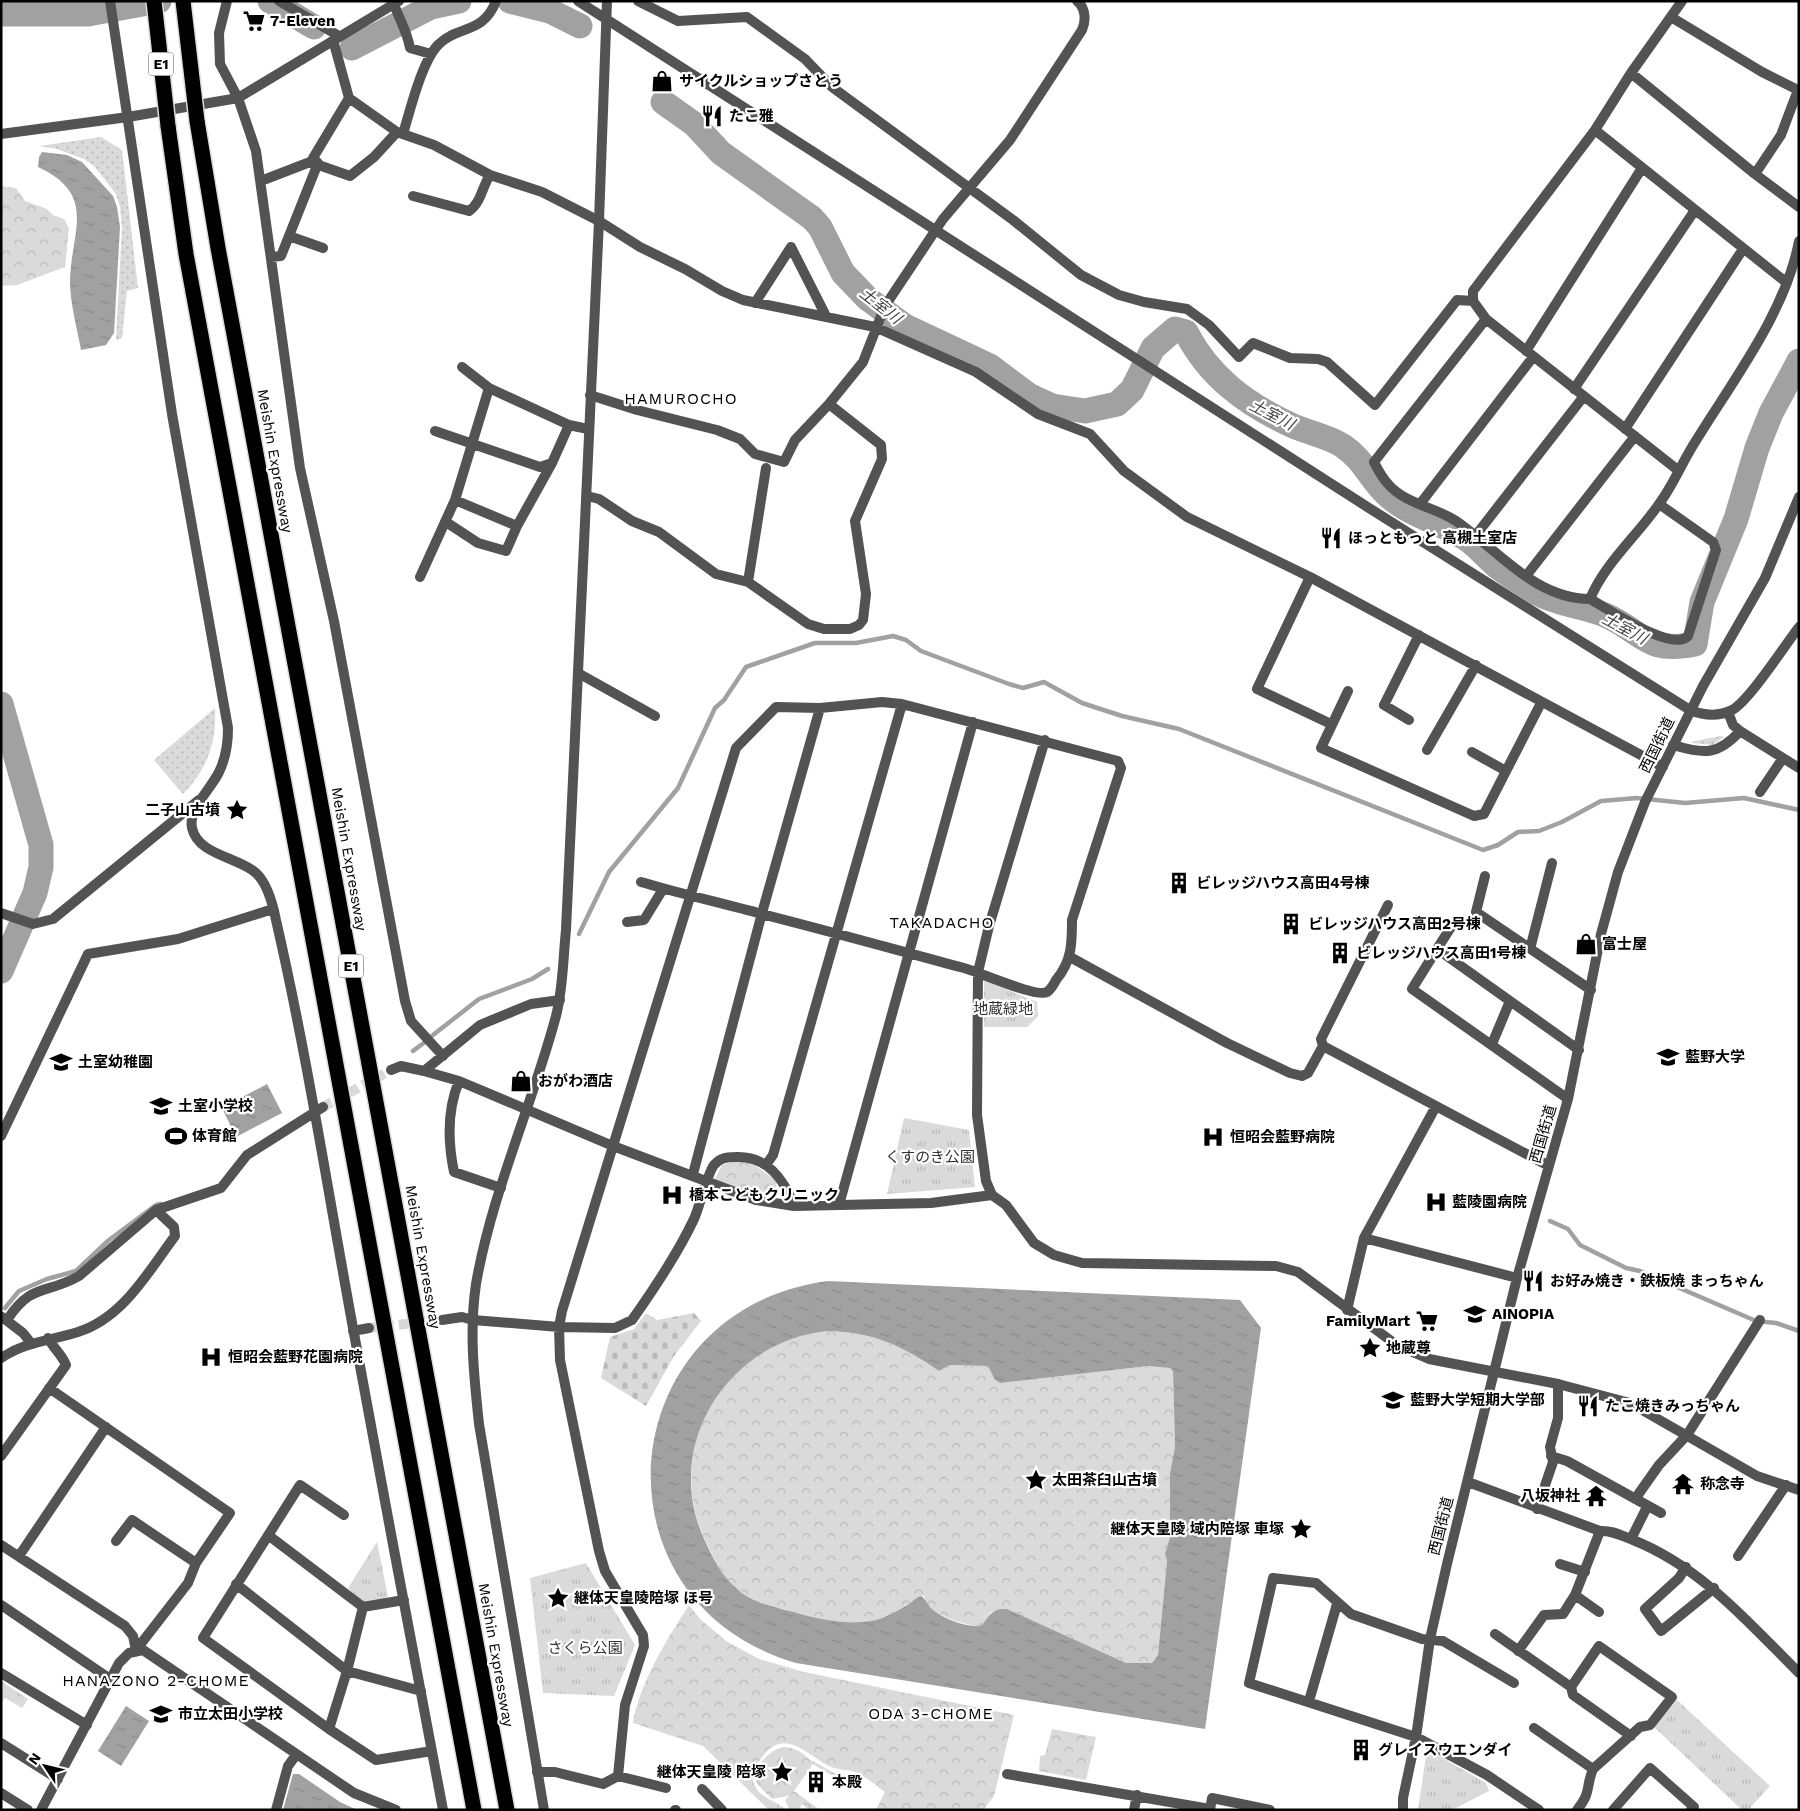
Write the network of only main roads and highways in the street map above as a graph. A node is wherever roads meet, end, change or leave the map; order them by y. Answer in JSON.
{"nodes":[{"id":1,"x":154,"y":1,"type":"edge"},
{"id":2,"x":183,"y":1,"type":"edge"},
{"id":3,"x":474,"y":1810,"type":"edge"},
{"id":4,"x":507,"y":1810,"type":"edge"}],
"edges":[{"from":1,"to":3,"type":"highway","number":"E1","bridge":true},
{"from":2,"to":4,"type":"highway","name":"Meishin Expressway","number":"E1","bridge":true}]}
